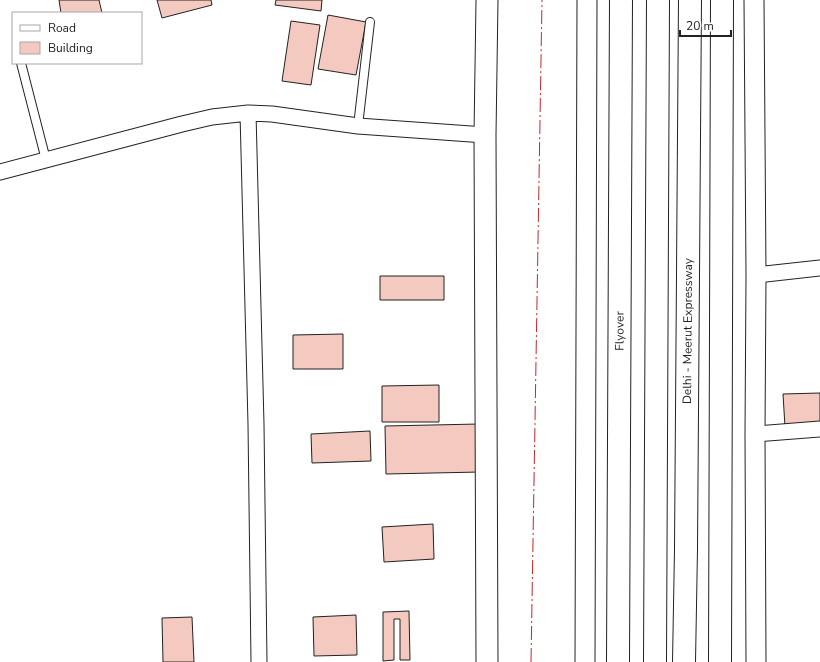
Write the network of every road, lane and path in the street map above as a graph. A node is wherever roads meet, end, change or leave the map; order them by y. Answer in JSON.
{"nodes":[{"id":1,"x":487,"y":0,"type":"edge"},
{"id":2,"x":587,"y":0,"type":"edge"},
{"id":3,"x":621,"y":0,"type":"edge"},
{"id":4,"x":658,"y":0,"type":"edge"},
{"id":5,"x":690,"y":0,"type":"edge"},
{"id":6,"x":722,"y":0,"type":"edge"},
{"id":7,"x":754,"y":0,"type":"edge"},
{"id":8,"x":370,"y":22,"type":"dead end"},
{"id":9,"x":21,"y":64,"type":"edge"},
{"id":10,"x":248,"y":113,"type":"junction"},
{"id":11,"x":358,"y":126,"type":"junction"},
{"id":12,"x":485,"y":135,"type":"junction"},
{"id":13,"x":46,"y":160,"type":"junction"},
{"id":14,"x":0,"y":172,"type":"edge"},
{"id":15,"x":820,"y":268,"type":"edge"},
{"id":16,"x":756,"y":275,"type":"junction"},
{"id":17,"x":820,"y":429,"type":"edge"},
{"id":18,"x":755,"y":434,"type":"junction"},
{"id":19,"x":655,"y":655,"type":"edge"},
{"id":20,"x":684,"y":655,"type":"edge"},
{"id":21,"x":259,"y":662,"type":"edge"},
{"id":22,"x":487,"y":662,"type":"edge"},
{"id":23,"x":584,"y":662,"type":"edge"},
{"id":24,"x":618,"y":662,"type":"edge"},
{"id":25,"x":720,"y":662,"type":"edge"},
{"id":26,"x":756,"y":662,"type":"edge"}],
"edges":[{"from":1,"to":12,"type":"main road"},
{"from":2,"to":23,"type":"street"},
{"from":3,"to":24,"type":"highway","name":"Flyover"},
{"from":4,"to":19,"type":"highway"},
{"from":5,"to":20,"type":"highway","name":"Delhi - Meerut Expressway"},
{"from":6,"to":25,"type":"highway"},
{"from":7,"to":16,"type":"street"},
{"from":8,"to":11,"type":"lane"},
{"from":9,"to":13,"type":"lane"},
{"from":10,"to":11,"type":"street"},
{"from":10,"to":13,"type":"street"},
{"from":10,"to":21,"type":"street"},
{"from":11,"to":12,"type":"street"},
{"from":12,"to":22,"type":"main road"},
{"from":13,"to":14,"type":"street"},
{"from":15,"to":16,"type":"street"},
{"from":16,"to":18,"type":"street"},
{"from":17,"to":18,"type":"street"},
{"from":18,"to":26,"type":"street"}]}
